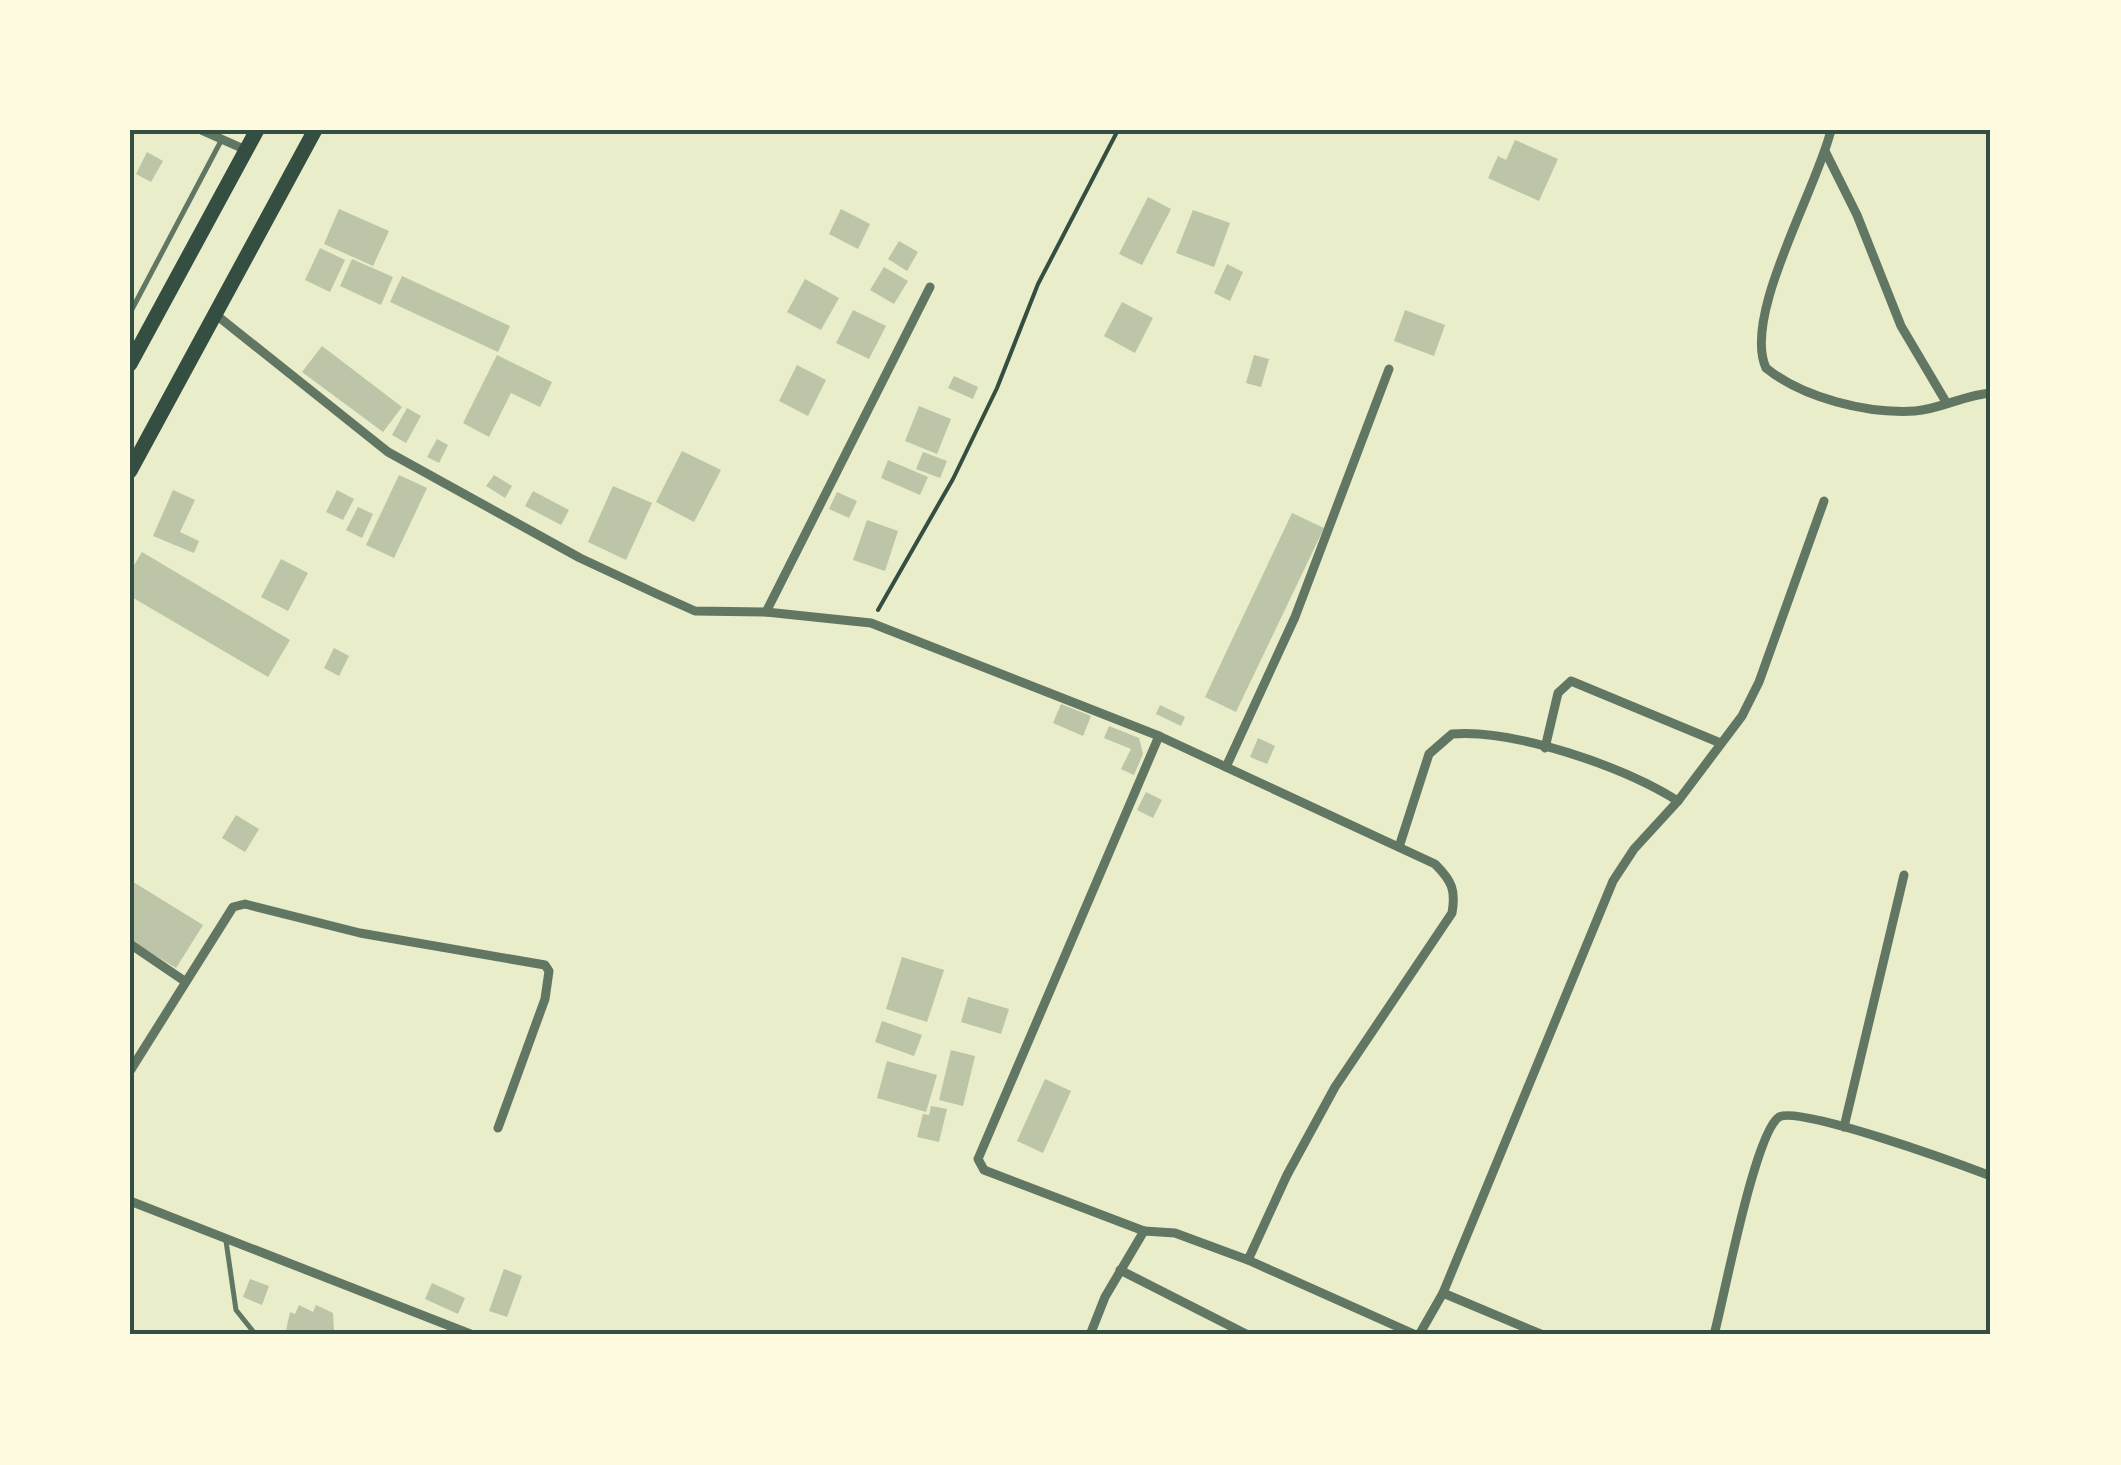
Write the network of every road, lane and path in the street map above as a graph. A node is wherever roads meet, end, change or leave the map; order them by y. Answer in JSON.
{"nodes":[{"id":1,"x":201,"y":130,"type":"edge"},
{"id":2,"x":257,"y":130,"type":"edge"},
{"id":3,"x":315,"y":130,"type":"edge"},
{"id":4,"x":1118,"y":130,"type":"edge"},
{"id":5,"x":1831,"y":130,"type":"edge"},
{"id":6,"x":222,"y":139,"type":"junction"},
{"id":7,"x":246,"y":150,"type":"junction"},
{"id":8,"x":1826,"y":153,"type":"junction"},
{"id":9,"x":930,"y":287,"type":"dead end"},
{"id":10,"x":130,"y":313,"type":"edge"},
{"id":11,"x":215,"y":314,"type":"junction"},
{"id":12,"x":130,"y":364,"type":"edge"},
{"id":13,"x":1389,"y":369,"type":"dead end"},
{"id":14,"x":1991,"y":394,"type":"edge"},
{"id":15,"x":1946,"y":402,"type":"junction"},
{"id":16,"x":130,"y":470,"type":"edge"},
{"id":17,"x":1824,"y":501,"type":"dead end"},
{"id":18,"x":766,"y":612,"type":"junction"},
{"id":19,"x":871,"y":623,"type":"junction"},
{"id":20,"x":1160,"y":736,"type":"junction"},
{"id":21,"x":1718,"y":742,"type":"junction"},
{"id":22,"x":1545,"y":748,"type":"junction"},
{"id":23,"x":1226,"y":768,"type":"junction"},
{"id":24,"x":1678,"y":801,"type":"junction"},
{"id":25,"x":1399,"y":848,"type":"junction"},
{"id":26,"x":1904,"y":875,"type":"dead end"},
{"id":27,"x":130,"y":944,"type":"edge"},
{"id":28,"x":183,"y":980,"type":"junction"},
{"id":29,"x":130,"y":1070,"type":"edge"},
{"id":30,"x":1844,"y":1126,"type":"junction"},
{"id":31,"x":498,"y":1128,"type":"dead end"},
{"id":32,"x":1991,"y":1176,"type":"edge"},
{"id":33,"x":130,"y":1201,"type":"edge"},
{"id":34,"x":1144,"y":1231,"type":"junction"},
{"id":35,"x":225,"y":1236,"type":"junction"},
{"id":36,"x":1248,"y":1260,"type":"junction"},
{"id":37,"x":1120,"y":1270,"type":"junction"},
{"id":38,"x":1443,"y":1293,"type":"junction"},
{"id":39,"x":256,"y":1335,"type":"edge"},
{"id":40,"x":473,"y":1335,"type":"edge"},
{"id":41,"x":1090,"y":1335,"type":"edge"},
{"id":42,"x":1248,"y":1335,"type":"edge"},
{"id":43,"x":1417,"y":1335,"type":"edge"},
{"id":44,"x":1543,"y":1335,"type":"edge"},
{"id":45,"x":1714,"y":1335,"type":"edge"}],
"edges":[{"from":1,"to":6,"type":"street"},
{"from":2,"to":7,"type":"highway"},
{"from":3,"to":11,"type":"highway"},
{"from":4,"to":19,"type":"path"},
{"from":5,"to":8,"type":"street"},
{"from":6,"to":7,"type":"street"},
{"from":6,"to":10,"type":"lane"},
{"from":7,"to":12,"type":"highway"},
{"from":8,"to":15,"type":"street"},
{"from":8,"to":15,"type":"street"},
{"from":9,"to":18,"type":"street"},
{"from":11,"to":16,"type":"highway"},
{"from":11,"to":18,"type":"street"},
{"from":13,"to":23,"type":"street"},
{"from":14,"to":15,"type":"street"},
{"from":17,"to":21,"type":"street"},
{"from":18,"to":19,"type":"street"},
{"from":19,"to":20,"type":"street"},
{"from":20,"to":23,"type":"street"},
{"from":20,"to":34,"type":"street"},
{"from":21,"to":22,"type":"street"},
{"from":21,"to":24,"type":"street"},
{"from":22,"to":24,"type":"street"},
{"from":22,"to":25,"type":"street"},
{"from":23,"to":25,"type":"street"},
{"from":24,"to":38,"type":"street"},
{"from":25,"to":36,"type":"street"},
{"from":26,"to":30,"type":"street"},
{"from":27,"to":28,"type":"street"},
{"from":28,"to":29,"type":"street"},
{"from":28,"to":31,"type":"street"},
{"from":30,"to":32,"type":"street"},
{"from":30,"to":45,"type":"street"},
{"from":33,"to":35,"type":"street"},
{"from":34,"to":36,"type":"street"},
{"from":34,"to":37,"type":"street"},
{"from":35,"to":39,"type":"lane"},
{"from":35,"to":40,"type":"street"},
{"from":36,"to":43,"type":"street"},
{"from":37,"to":41,"type":"street"},
{"from":37,"to":42,"type":"street"},
{"from":38,"to":43,"type":"street"},
{"from":38,"to":44,"type":"street"}]}
